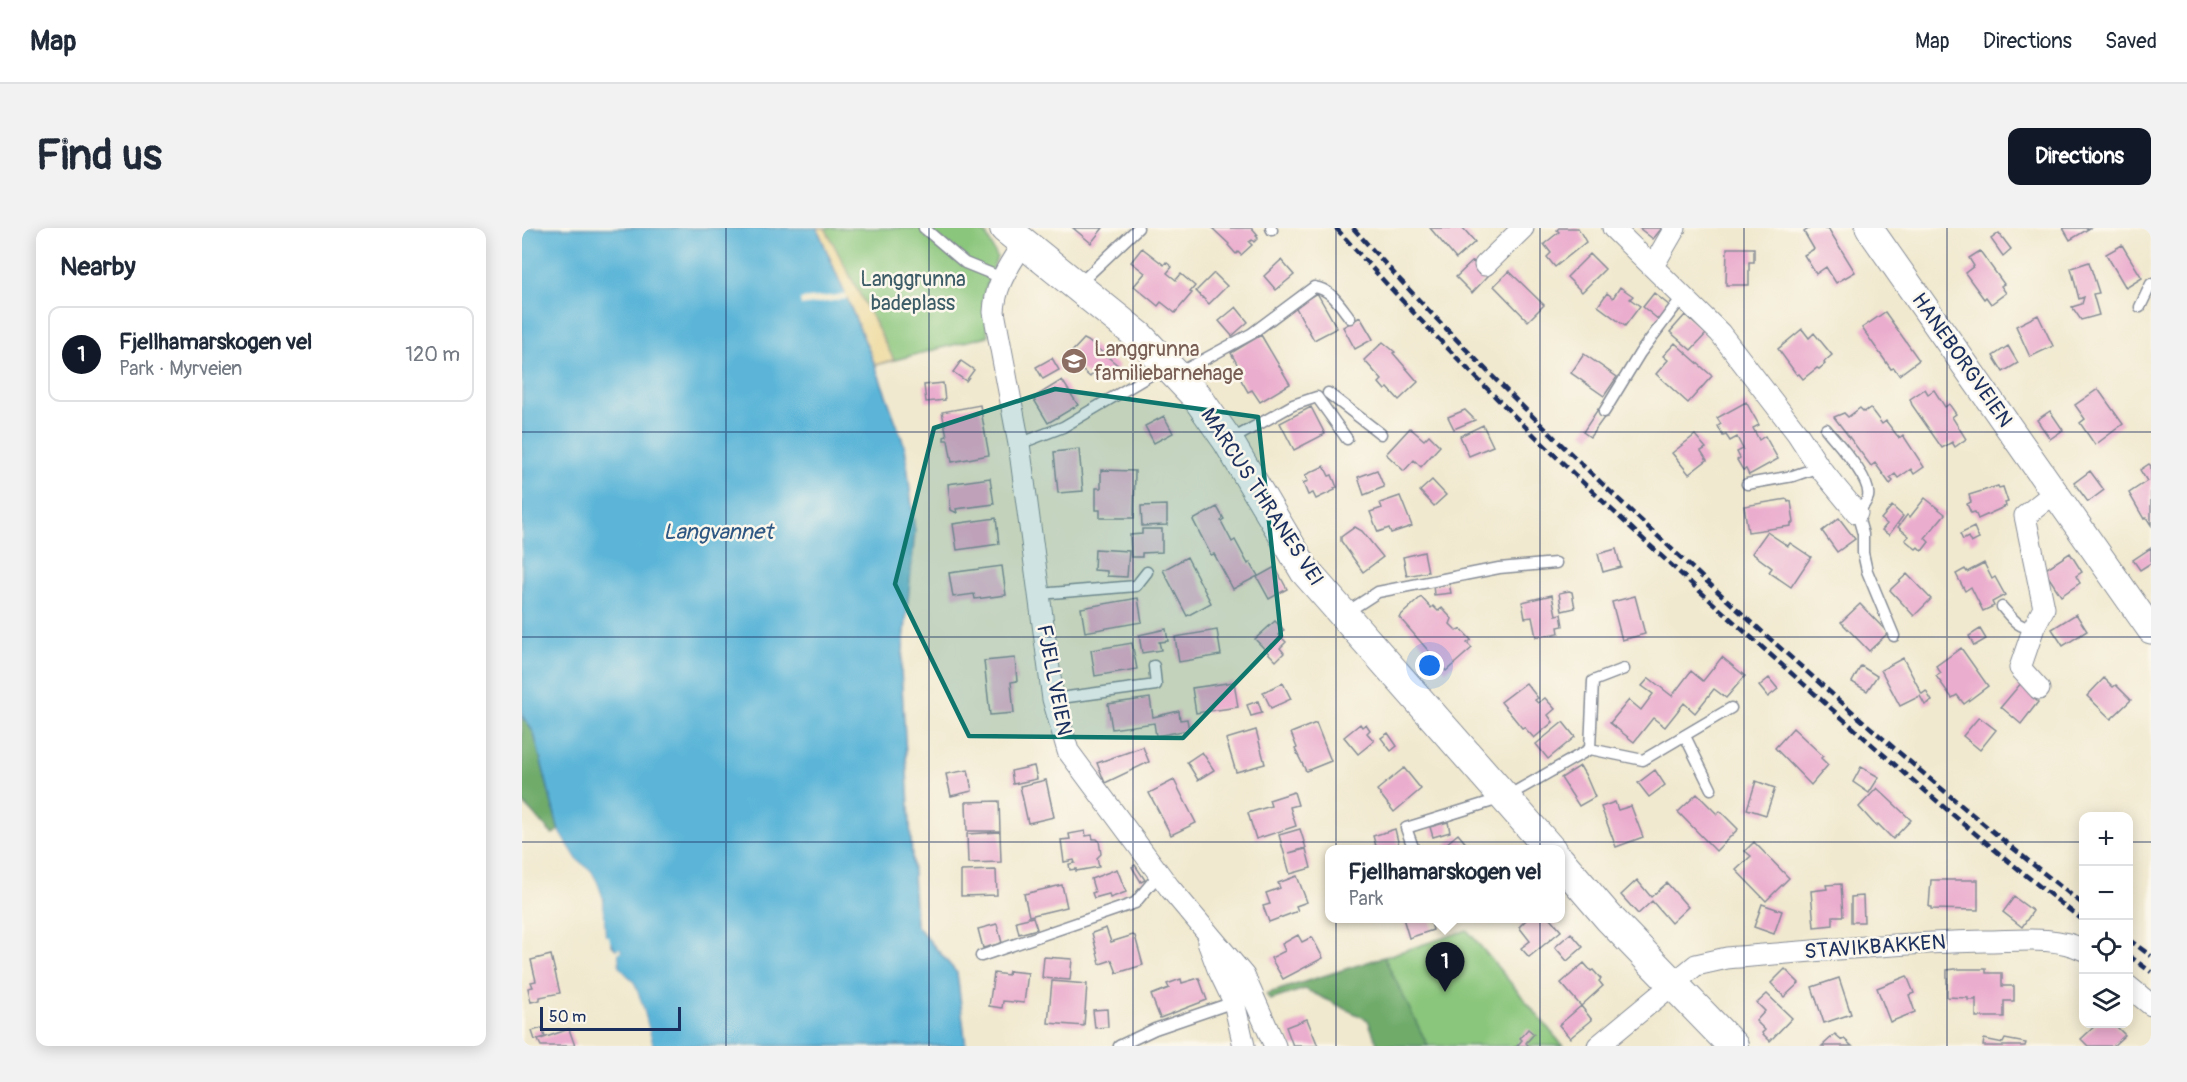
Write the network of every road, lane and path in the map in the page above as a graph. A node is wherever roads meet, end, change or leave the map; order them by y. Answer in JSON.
{"nodes":[{"id":1,"x":924,"y":228,"type":"edge"},
{"id":2,"x":1138,"y":228,"type":"edge"},
{"id":3,"x":1523,"y":228,"type":"edge"},
{"id":4,"x":1612,"y":228,"type":"edge"},
{"id":5,"x":1675,"y":228,"type":"edge"},
{"id":6,"x":1869,"y":228,"type":"edge"},
{"id":7,"x":1008,"y":245,"type":"edge"},
{"id":8,"x":1485,"y":265,"type":"dead end"},
{"id":9,"x":1653,"y":267,"type":"junction"},
{"id":10,"x":2151,"y":284,"type":"edge"},
{"id":11,"x":1072,"y":291,"type":"junction"},
{"id":12,"x":1683,"y":296,"type":"junction"},
{"id":13,"x":2140,"y":307,"type":"dead end"},
{"id":14,"x":1350,"y":318,"type":"dead end"},
{"id":15,"x":1168,"y":367,"type":"junction"},
{"id":16,"x":1328,"y":393,"type":"junction"},
{"id":17,"x":1604,"y":412,"type":"dead end"},
{"id":18,"x":1826,"y":429,"type":"dead end"},
{"id":19,"x":1381,"y":434,"type":"dead end"},
{"id":20,"x":1347,"y":439,"type":"dead end"},
{"id":21,"x":1228,"y":441,"type":"junction"},
{"id":22,"x":1019,"y":444,"type":"junction"},
{"id":23,"x":1819,"y":467,"type":"junction"},
{"id":24,"x":1747,"y":484,"type":"dead end"},
{"id":25,"x":2054,"y":493,"type":"junction"},
{"id":26,"x":1857,"y":513,"type":"junction"},
{"id":27,"x":1556,"y":563,"type":"dead end"},
{"id":28,"x":1147,"y":573,"type":"dead end"},
{"id":29,"x":1039,"y":594,"type":"junction"},
{"id":30,"x":2002,"y":607,"type":"dead end"},
{"id":31,"x":1344,"y":615,"type":"junction"},
{"id":32,"x":2034,"y":627,"type":"junction"},
{"id":33,"x":2151,"y":630,"type":"edge"},
{"id":34,"x":1894,"y":636,"type":"dead end"},
{"id":35,"x":1154,"y":666,"type":"dead end"},
{"id":36,"x":1624,"y":669,"type":"dead end"},
{"id":37,"x":2039,"y":689,"type":"dead end"},
{"id":38,"x":1053,"y":699,"type":"junction"},
{"id":39,"x":1731,"y":708,"type":"dead end"},
{"id":40,"x":1685,"y":736,"type":"junction"},
{"id":41,"x":1590,"y":749,"type":"junction"},
{"id":42,"x":1711,"y":789,"type":"dead end"},
{"id":43,"x":1506,"y":797,"type":"junction"},
{"id":44,"x":1412,"y":845,"type":"edge"},
{"id":45,"x":1548,"y":845,"type":"edge"},
{"id":46,"x":1565,"y":867,"type":"edge"},
{"id":47,"x":1159,"y":874,"type":"junction"},
{"id":48,"x":1204,"y":929,"type":"junction"},
{"id":49,"x":2079,"y":949,"type":"edge"},
{"id":50,"x":981,"y":956,"type":"dead end"},
{"id":51,"x":1673,"y":985,"type":"junction"},
{"id":52,"x":2133,"y":991,"type":"edge"},
{"id":53,"x":1234,"y":1002,"type":"junction"},
{"id":54,"x":2151,"y":1005,"type":"edge"},
{"id":55,"x":1119,"y":1046,"type":"edge"},
{"id":56,"x":1244,"y":1046,"type":"edge"},
{"id":57,"x":1275,"y":1046,"type":"edge"},
{"id":58,"x":1598,"y":1046,"type":"edge"},
{"id":59,"x":1732,"y":1046,"type":"edge"}],
"edges":[{"from":1,"to":7,"type":"lane"},
{"from":2,"to":11,"type":"lane"},
{"from":3,"to":8,"type":"street"},
{"from":4,"to":9,"type":"street"},
{"from":5,"to":9,"type":"street"},
{"from":6,"to":25,"type":"street","name":"HANEBORGVEIEN"},
{"from":7,"to":11,"type":"main road","name":"MARCUS THRANES VEI"},
{"from":7,"to":22,"type":"street","name":"FJELLVEIEN"},
{"from":9,"to":12,"type":"street"},
{"from":10,"to":13,"type":"lane"},
{"from":11,"to":15,"type":"main road","name":"MARCUS THRANES VEI"},
{"from":12,"to":17,"type":"lane"},
{"from":12,"to":23,"type":"street"},
{"from":14,"to":15,"type":"lane"},
{"from":15,"to":21,"type":"main road","name":"MARCUS THRANES VEI"},
{"from":15,"to":22,"type":"lane"},
{"from":16,"to":19,"type":"lane"},
{"from":16,"to":20,"type":"lane"},
{"from":16,"to":21,"type":"lane"},
{"from":18,"to":26,"type":"lane"},
{"from":21,"to":31,"type":"main road","name":"MARCUS THRANES VEI"},
{"from":22,"to":29,"type":"street","name":"FJELLVEIEN"},
{"from":23,"to":24,"type":"lane"},
{"from":23,"to":26,"type":"street"},
{"from":25,"to":32,"type":"street"},
{"from":25,"to":33,"type":"street","name":"HANEBORGVEIEN"},
{"from":26,"to":34,"type":"lane"},
{"from":27,"to":31,"type":"lane"},
{"from":28,"to":29,"type":"lane"},
{"from":29,"to":38,"type":"street","name":"FJELLVEIEN"},
{"from":30,"to":32,"type":"lane"},
{"from":31,"to":43,"type":"main road","name":"MARCUS THRANES VEI"},
{"from":32,"to":37,"type":"street"},
{"from":35,"to":38,"type":"lane"},
{"from":36,"to":41,"type":"lane"},
{"from":38,"to":47,"type":"street","name":"FJELLVEIEN"},
{"from":39,"to":40,"type":"lane"},
{"from":40,"to":41,"type":"lane"},
{"from":40,"to":42,"type":"lane"},
{"from":41,"to":43,"type":"lane"},
{"from":43,"to":44,"type":"lane"},
{"from":43,"to":45,"type":"main road","name":"MARCUS THRANES VEI"},
{"from":46,"to":51,"type":"main road"},
{"from":47,"to":48,"type":"street","name":"FJELLVEIEN"},
{"from":47,"to":50,"type":"lane"},
{"from":48,"to":53,"type":"street"},
{"from":48,"to":57,"type":"street","name":"FJELLVEIEN"},
{"from":49,"to":51,"type":"street","name":"STAVIKBAKKEN"},
{"from":51,"to":58,"type":"street","name":"STAVIKBAKKEN"},
{"from":51,"to":59,"type":"main road"},
{"from":52,"to":54,"type":"street"},
{"from":53,"to":55,"type":"lane"},
{"from":53,"to":56,"type":"street"}]}
